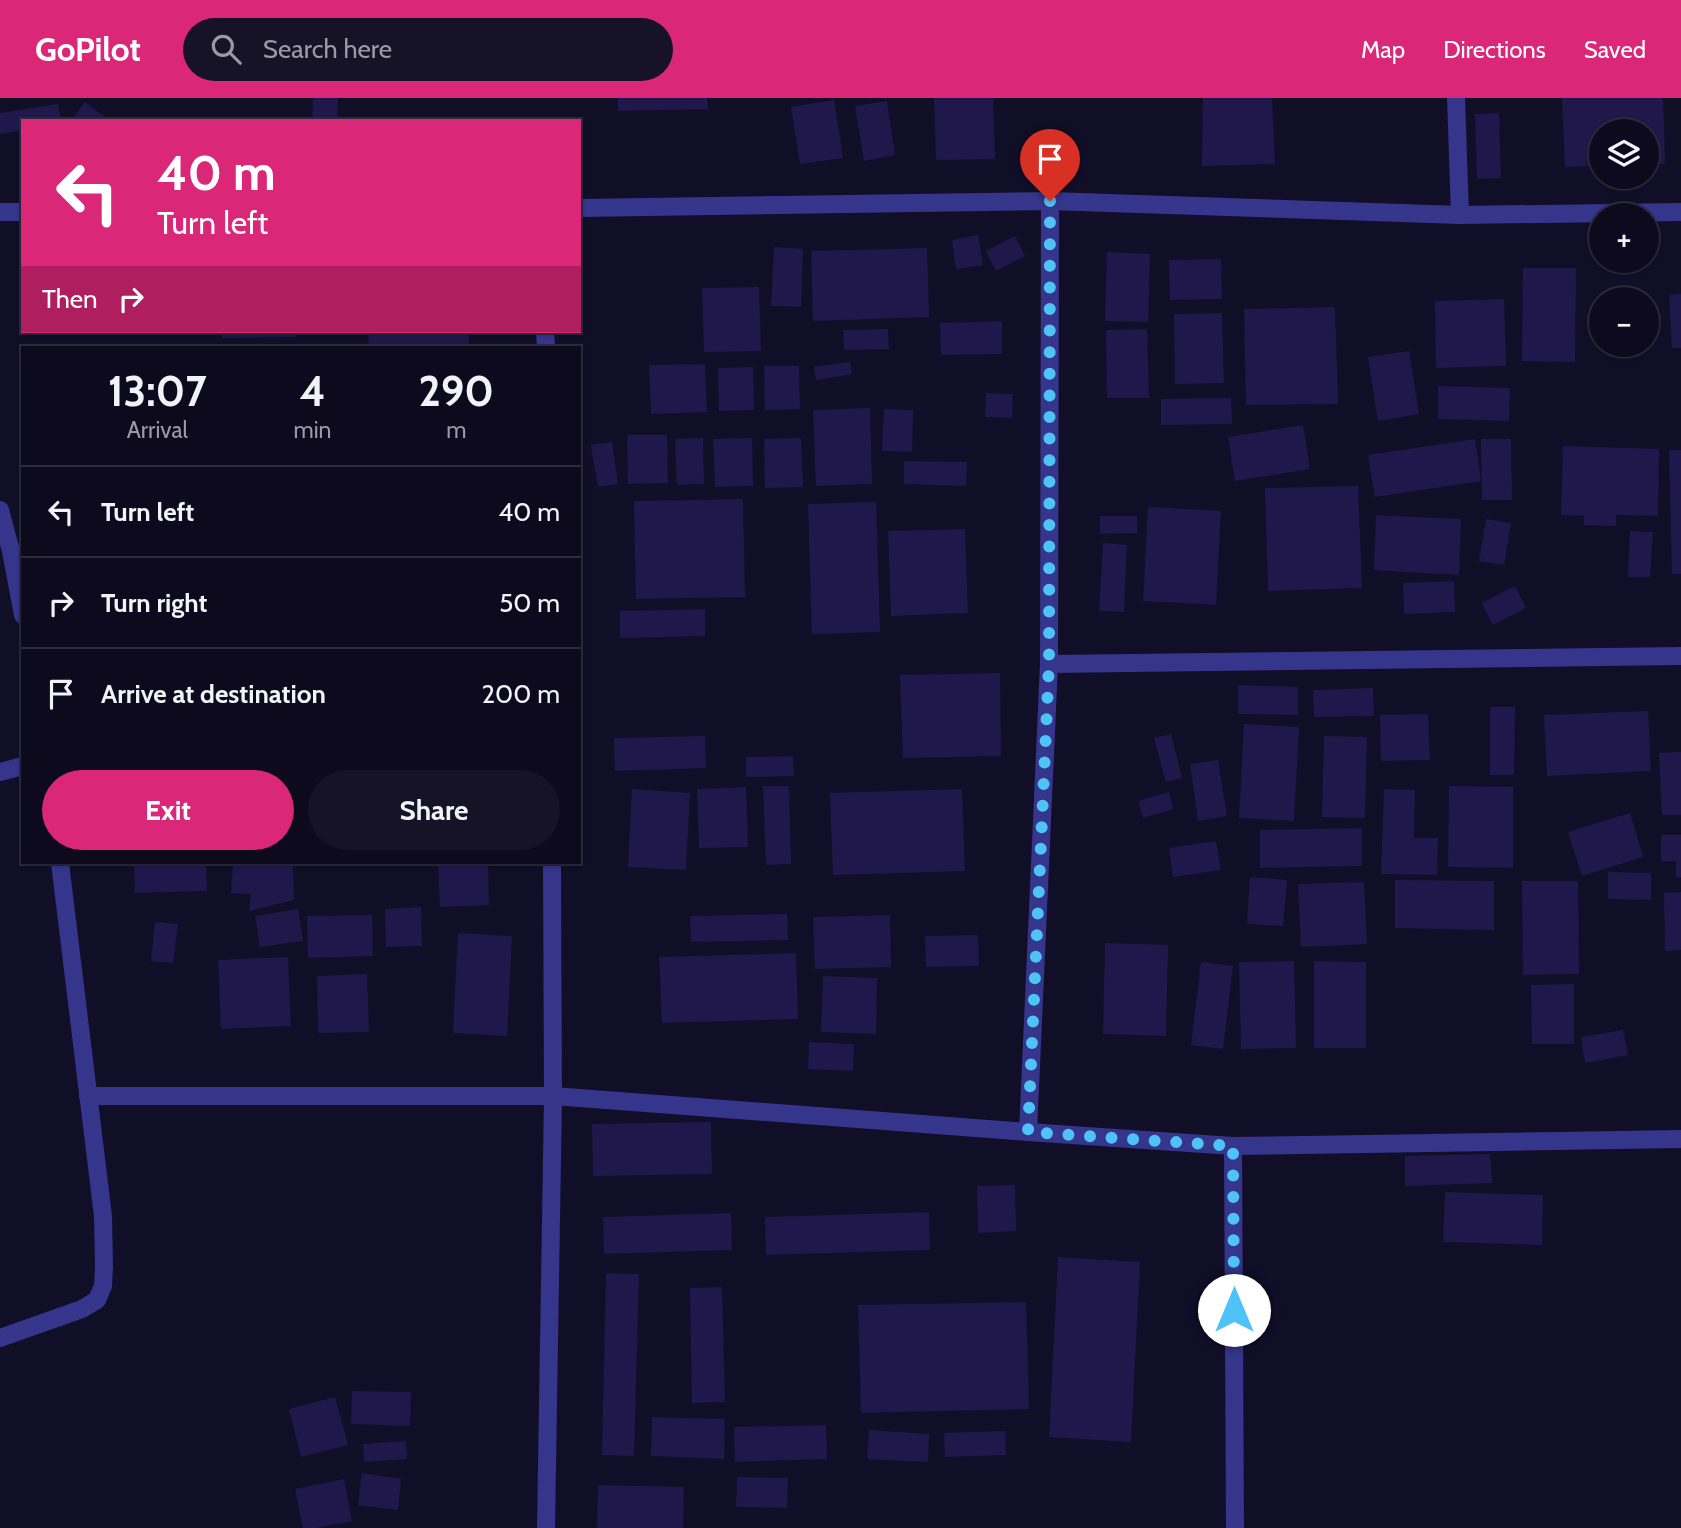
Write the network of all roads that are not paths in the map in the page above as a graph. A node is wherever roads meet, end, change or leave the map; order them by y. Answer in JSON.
{"nodes":[{"id":1,"x":1457,"y":98,"type":"edge"},
{"id":2,"x":1050,"y":201,"type":"junction"},
{"id":3,"x":581,"y":208,"type":"edge"},
{"id":4,"x":0,"y":212,"type":"edge"},
{"id":5,"x":21,"y":212,"type":"edge"},
{"id":6,"x":1681,"y":212,"type":"edge"},
{"id":7,"x":1460,"y":215,"type":"junction"},
{"id":8,"x":0,"y":510,"type":"edge"},
{"id":9,"x":6,"y":553,"type":"edge"},
{"id":10,"x":21,"y":608,"type":"edge"},
{"id":11,"x":1681,"y":656,"type":"edge"},
{"id":12,"x":1049,"y":664,"type":"junction"},
{"id":13,"x":21,"y":767,"type":"edge"},
{"id":14,"x":0,"y":772,"type":"edge"},
{"id":15,"x":60,"y":864,"type":"edge"},
{"id":16,"x":552,"y":864,"type":"edge"},
{"id":17,"x":88,"y":1096,"type":"junction"},
{"id":18,"x":553,"y":1096,"type":"junction"},
{"id":19,"x":1028,"y":1132,"type":"junction"},
{"id":20,"x":1681,"y":1139,"type":"edge"},
{"id":21,"x":1233,"y":1146,"type":"junction"},
{"id":22,"x":0,"y":1338,"type":"edge"},
{"id":23,"x":546,"y":1528,"type":"edge"},
{"id":24,"x":1235,"y":1528,"type":"edge"}],
"edges":[{"from":1,"to":7,"type":"street"},
{"from":2,"to":3,"type":"street"},
{"from":2,"to":7,"type":"street"},
{"from":2,"to":12,"type":"street"},
{"from":4,"to":5,"type":"street"},
{"from":6,"to":7,"type":"street"},
{"from":8,"to":9,"type":"street"},
{"from":9,"to":10,"type":"street"},
{"from":11,"to":12,"type":"street"},
{"from":12,"to":19,"type":"street"},
{"from":13,"to":14,"type":"street"},
{"from":15,"to":17,"type":"street"},
{"from":16,"to":18,"type":"street"},
{"from":17,"to":18,"type":"street"},
{"from":17,"to":22,"type":"street"},
{"from":18,"to":19,"type":"street"},
{"from":18,"to":23,"type":"street"},
{"from":19,"to":21,"type":"street"},
{"from":20,"to":21,"type":"street"},
{"from":21,"to":24,"type":"street"}]}
